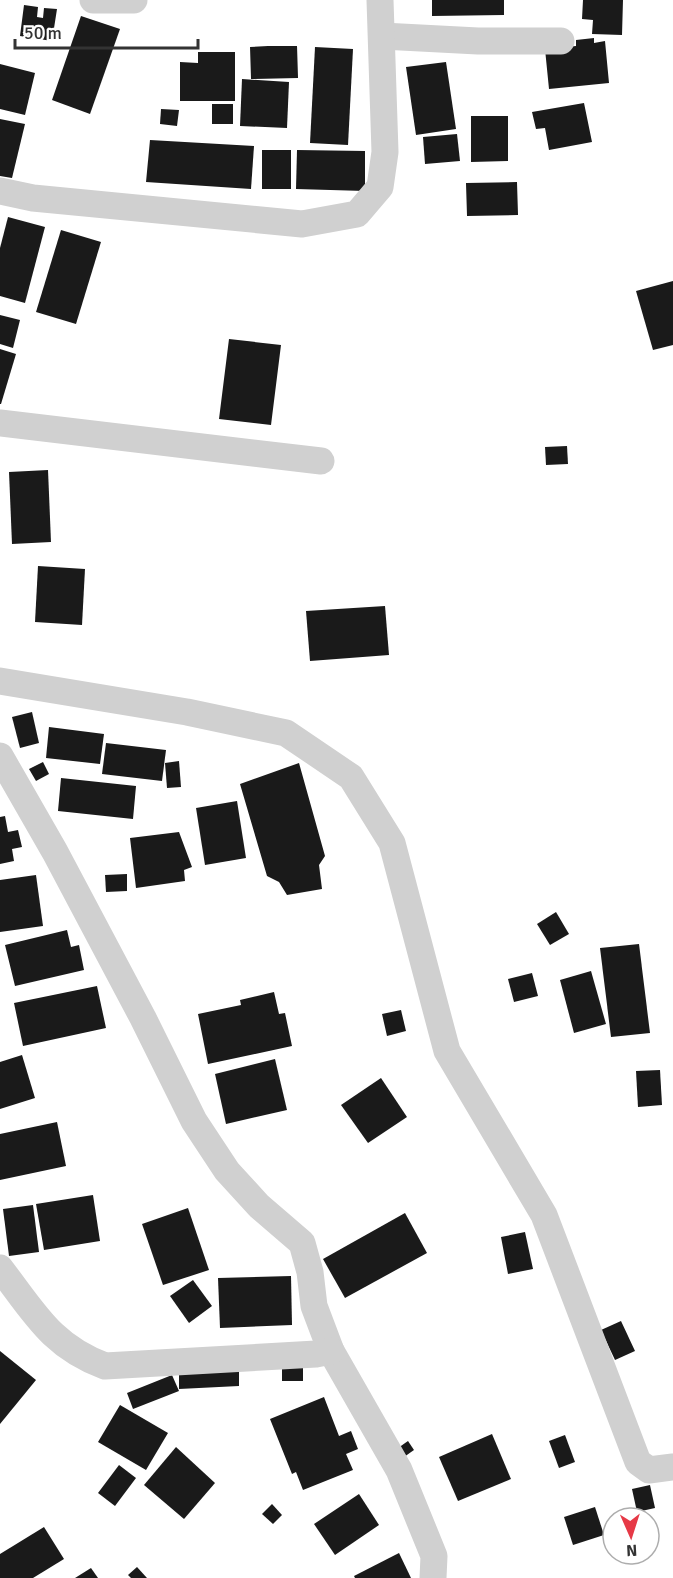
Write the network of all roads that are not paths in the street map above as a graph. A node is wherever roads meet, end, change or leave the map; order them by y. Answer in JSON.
{"nodes":[{"id":1,"x":93,"y":0,"type":"edge"},
{"id":2,"x":134,"y":0,"type":"edge"},
{"id":3,"x":380,"y":0,"type":"edge"},
{"id":4,"x":382,"y":36,"type":"junction"},
{"id":5,"x":561,"y":41,"type":"dead end"},
{"id":6,"x":0,"y":191,"type":"edge"},
{"id":7,"x":0,"y":423,"type":"edge"},
{"id":8,"x":321,"y":461,"type":"dead end"},
{"id":9,"x":0,"y":681,"type":"edge"},
{"id":10,"x":0,"y":756,"type":"edge"},
{"id":11,"x":0,"y":1268,"type":"edge"},
{"id":12,"x":331,"y":1351,"type":"junction"},
{"id":13,"x":673,"y":1467,"type":"edge"},
{"id":14,"x":433,"y":1578,"type":"edge"}],
"edges":[{"from":1,"to":2,"type":"street"},
{"from":3,"to":4,"type":"street"},
{"from":4,"to":5,"type":"street"},
{"from":4,"to":6,"type":"street"},
{"from":7,"to":8,"type":"street"},
{"from":9,"to":13,"type":"street"},
{"from":10,"to":12,"type":"street"},
{"from":11,"to":12,"type":"street"},
{"from":12,"to":14,"type":"street"}]}
